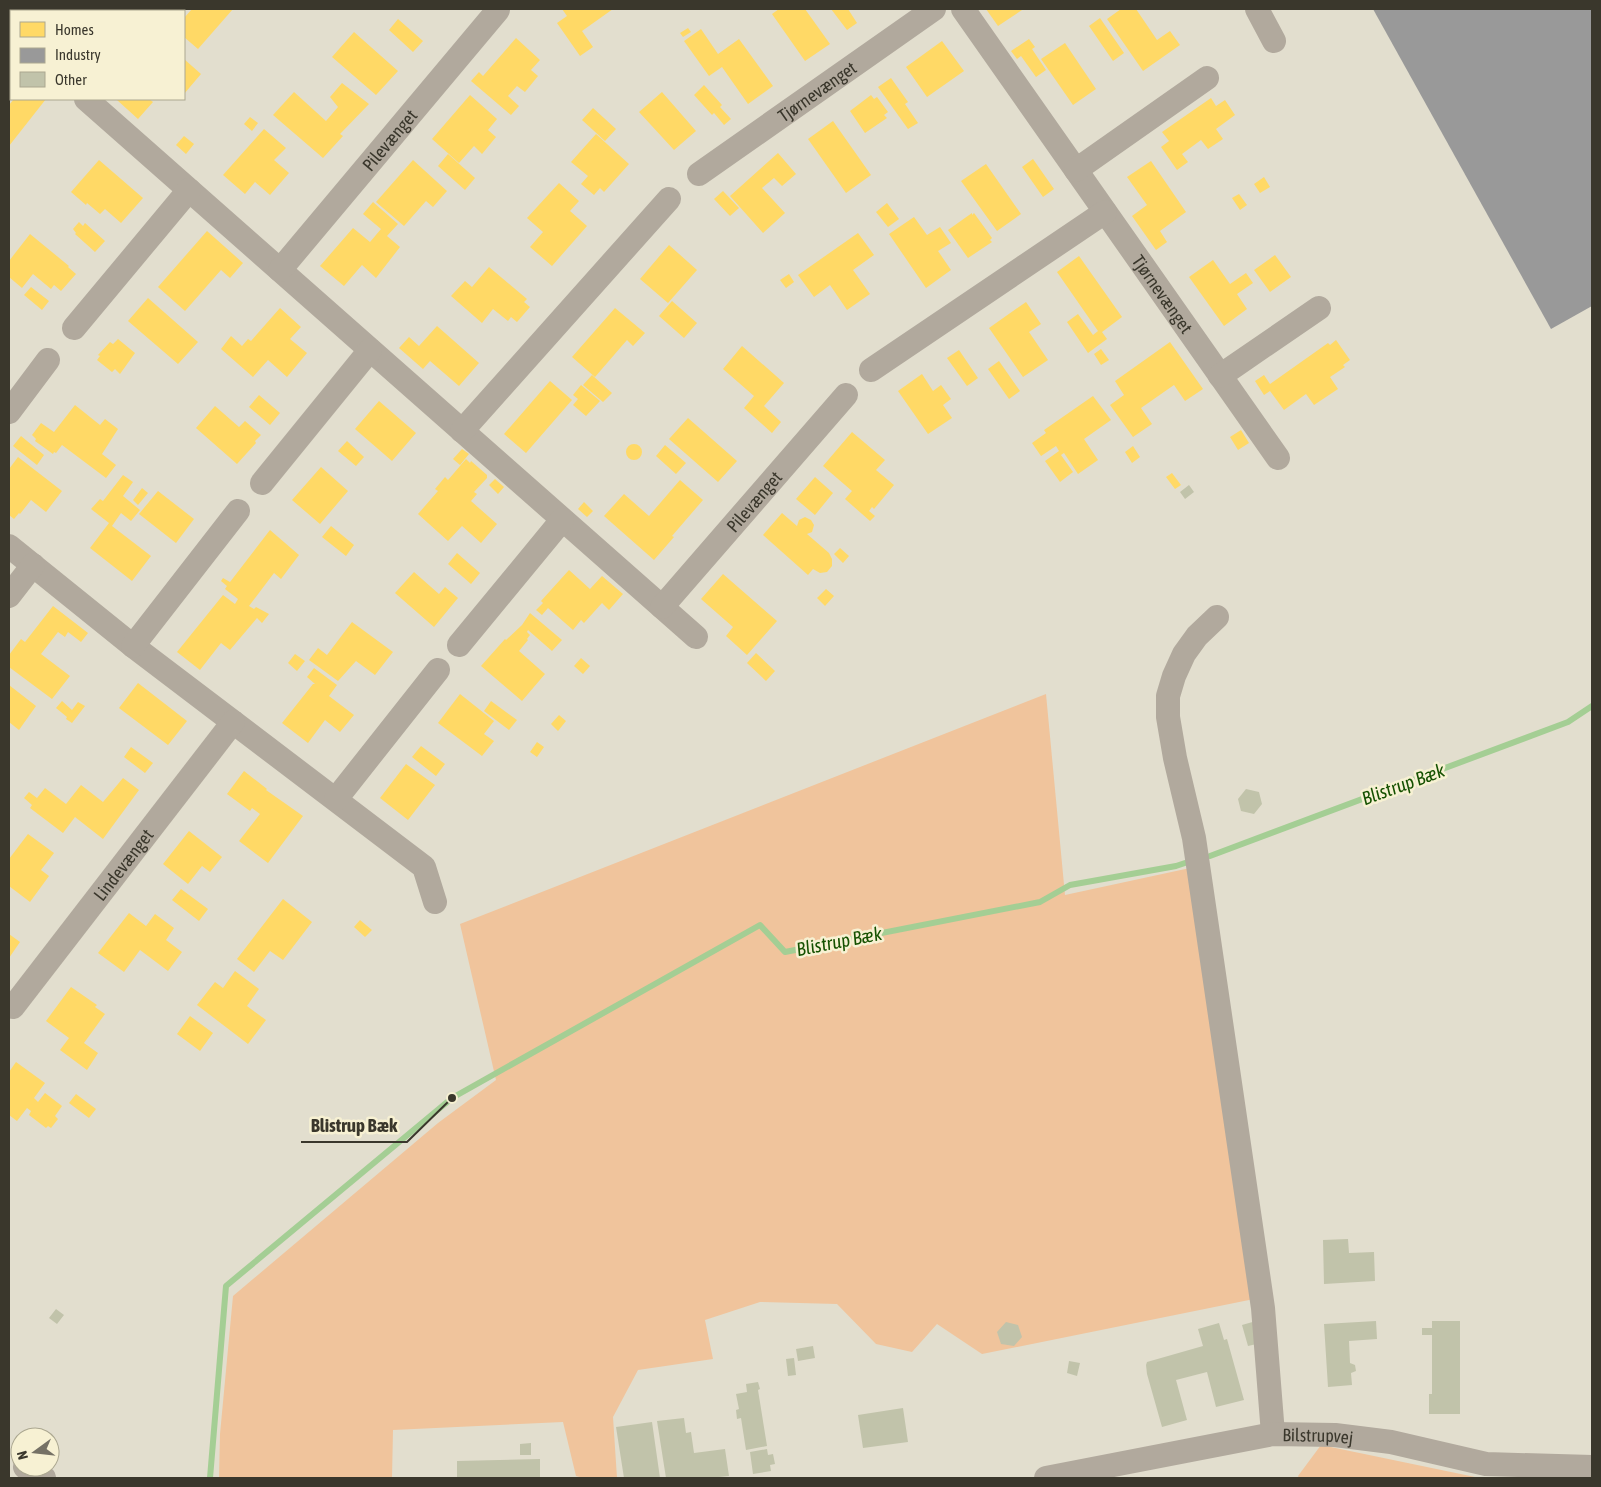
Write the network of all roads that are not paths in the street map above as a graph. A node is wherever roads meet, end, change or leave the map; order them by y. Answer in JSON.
{"nodes":[{"id":1,"x":934,"y":9,"type":"edge"},
{"id":2,"x":963,"y":9,"type":"edge"},
{"id":3,"x":1257,"y":9,"type":"edge"},
{"id":4,"x":498,"y":10,"type":"dead end"},
{"id":5,"x":1274,"y":41,"type":"dead end"},
{"id":6,"x":1206,"y":78,"type":"dead end"},
{"id":7,"x":87,"y":100,"type":"edge"},
{"id":8,"x":1076,"y":170,"type":"junction"},
{"id":9,"x":699,"y":174,"type":"dead end"},
{"id":10,"x":189,"y":190,"type":"junction"},
{"id":11,"x":669,"y":199,"type":"dead end"},
{"id":12,"x":1105,"y":212,"type":"junction"},
{"id":13,"x":280,"y":270,"type":"junction"},
{"id":14,"x":1319,"y":308,"type":"dead end"},
{"id":15,"x":74,"y":328,"type":"dead end"},
{"id":16,"x":370,"y":350,"type":"junction"},
{"id":17,"x":48,"y":360,"type":"dead end"},
{"id":18,"x":871,"y":370,"type":"dead end"},
{"id":19,"x":1220,"y":376,"type":"junction"},
{"id":20,"x":846,"y":395,"type":"dead end"},
{"id":21,"x":9,"y":412,"type":"edge"},
{"id":22,"x":462,"y":431,"type":"junction"},
{"id":23,"x":1278,"y":458,"type":"dead end"},
{"id":24,"x":262,"y":483,"type":"dead end"},
{"id":25,"x":238,"y":511,"type":"dead end"},
{"id":26,"x":562,"y":520,"type":"junction"},
{"id":27,"x":9,"y":546,"type":"edge"},
{"id":28,"x":33,"y":565,"type":"junction"},
{"id":29,"x":9,"y":596,"type":"edge"},
{"id":30,"x":662,"y":608,"type":"junction"},
{"id":31,"x":1217,"y":617,"type":"dead end"},
{"id":32,"x":696,"y":637,"type":"dead end"},
{"id":33,"x":459,"y":645,"type":"dead end"},
{"id":34,"x":134,"y":646,"type":"junction"},
{"id":35,"x":438,"y":670,"type":"dead end"},
{"id":36,"x":233,"y":722,"type":"junction"},
{"id":37,"x":336,"y":799,"type":"junction"},
{"id":38,"x":435,"y":902,"type":"dead end"},
{"id":39,"x":13,"y":1007,"type":"dead end"},
{"id":40,"x":1273,"y":1434,"type":"junction"},
{"id":41,"x":1592,"y":1467,"type":"edge"},
{"id":42,"x":1046,"y":1478,"type":"edge"}],
"edges":[{"from":1,"to":9,"type":"street","name":"Tjørnevænget"},
{"from":2,"to":8,"type":"street","name":"Tjørnevænget"},
{"from":3,"to":5,"type":"street"},
{"from":4,"to":13,"type":"street","name":"Pilevænget"},
{"from":6,"to":8,"type":"street"},
{"from":7,"to":10,"type":"street"},
{"from":8,"to":12,"type":"street","name":"Tjørnevænget"},
{"from":10,"to":13,"type":"street"},
{"from":10,"to":15,"type":"street"},
{"from":11,"to":22,"type":"street"},
{"from":12,"to":18,"type":"street"},
{"from":12,"to":19,"type":"street","name":"Tjørnevænget"},
{"from":13,"to":16,"type":"street"},
{"from":14,"to":19,"type":"street"},
{"from":16,"to":22,"type":"street"},
{"from":16,"to":24,"type":"street"},
{"from":17,"to":21,"type":"street"},
{"from":19,"to":23,"type":"street","name":"Tjørnevænget"},
{"from":20,"to":30,"type":"street","name":"Pilevænget"},
{"from":22,"to":26,"type":"street"},
{"from":25,"to":34,"type":"street"},
{"from":26,"to":30,"type":"street"},
{"from":26,"to":33,"type":"street"},
{"from":27,"to":28,"type":"street"},
{"from":28,"to":29,"type":"street"},
{"from":28,"to":34,"type":"street"},
{"from":30,"to":32,"type":"street"},
{"from":31,"to":40,"type":"street"},
{"from":34,"to":36,"type":"street"},
{"from":35,"to":37,"type":"street"},
{"from":36,"to":37,"type":"street"},
{"from":36,"to":39,"type":"street","name":"Lindevænget"},
{"from":37,"to":38,"type":"street"},
{"from":40,"to":41,"type":"street","name":"Bilstrupvej"},
{"from":40,"to":42,"type":"street","name":"Bilstrupvej"}]}
